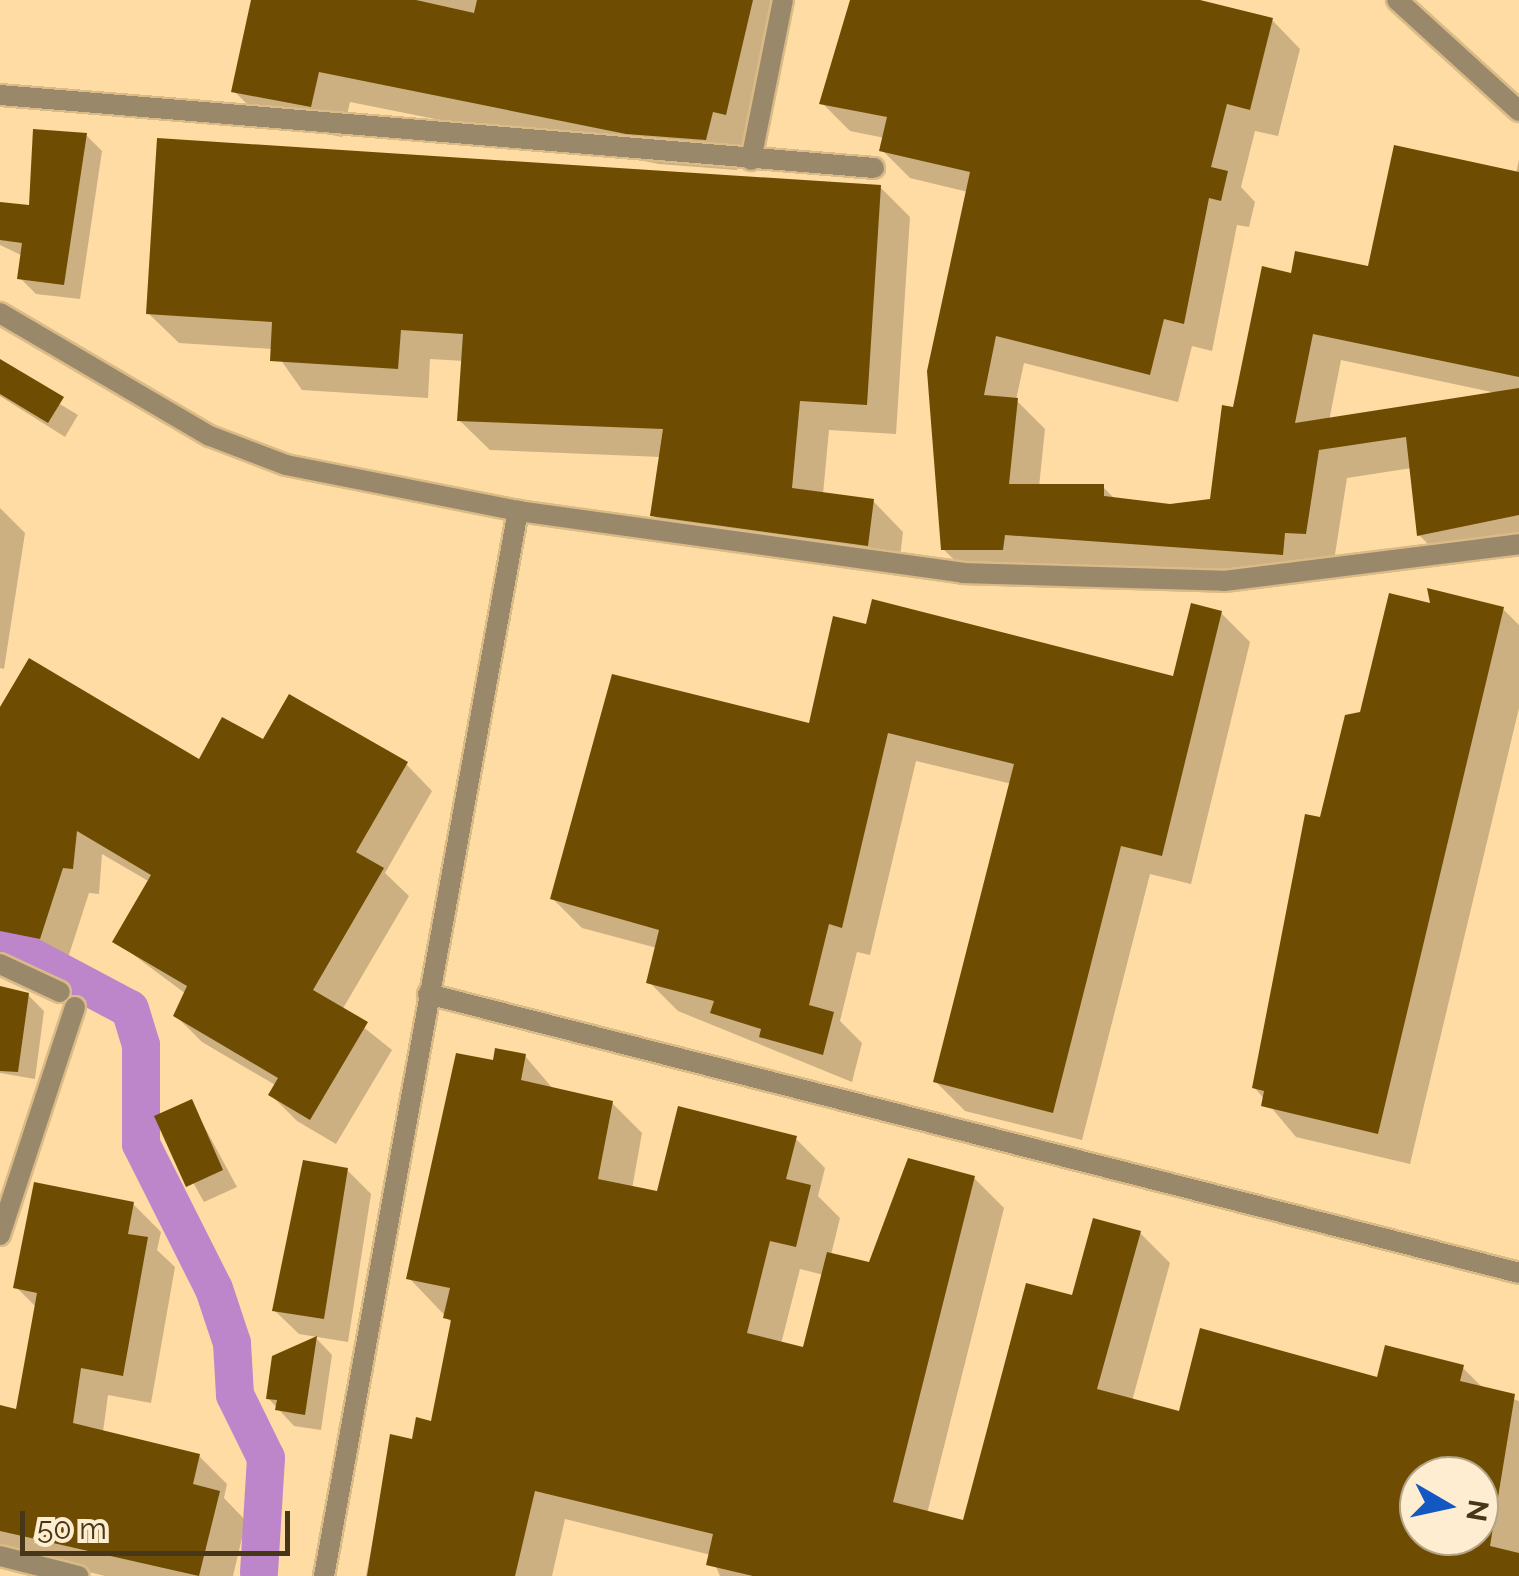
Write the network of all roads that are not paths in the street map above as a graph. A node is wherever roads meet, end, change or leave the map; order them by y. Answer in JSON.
{"nodes":[{"id":1,"x":783,"y":0,"type":"edge"},
{"id":2,"x":1397,"y":0,"type":"edge"},
{"id":3,"x":0,"y":94,"type":"edge"},
{"id":4,"x":1519,"y":111,"type":"edge"},
{"id":5,"x":751,"y":160,"type":"junction"},
{"id":6,"x":874,"y":168,"type":"dead end"},
{"id":7,"x":0,"y":313,"type":"edge"},
{"id":8,"x":518,"y":512,"type":"junction"},
{"id":9,"x":1519,"y":544,"type":"edge"},
{"id":10,"x":0,"y":964,"type":"edge"},
{"id":11,"x":428,"y":994,"type":"junction"},
{"id":12,"x":0,"y":1236,"type":"edge"},
{"id":13,"x":1519,"y":1273,"type":"edge"},
{"id":14,"x":0,"y":1556,"type":"edge"},
{"id":15,"x":79,"y":1576,"type":"edge"},
{"id":16,"x":324,"y":1576,"type":"edge"}],
"edges":[{"from":1,"to":5,"type":"street"},
{"from":2,"to":4,"type":"street"},
{"from":3,"to":5,"type":"street"},
{"from":5,"to":6,"type":"street"},
{"from":7,"to":8,"type":"street"},
{"from":8,"to":9,"type":"street"},
{"from":8,"to":11,"type":"street"},
{"from":10,"to":12,"type":"street"},
{"from":11,"to":13,"type":"street"},
{"from":11,"to":16,"type":"street"},
{"from":14,"to":15,"type":"street"}]}
